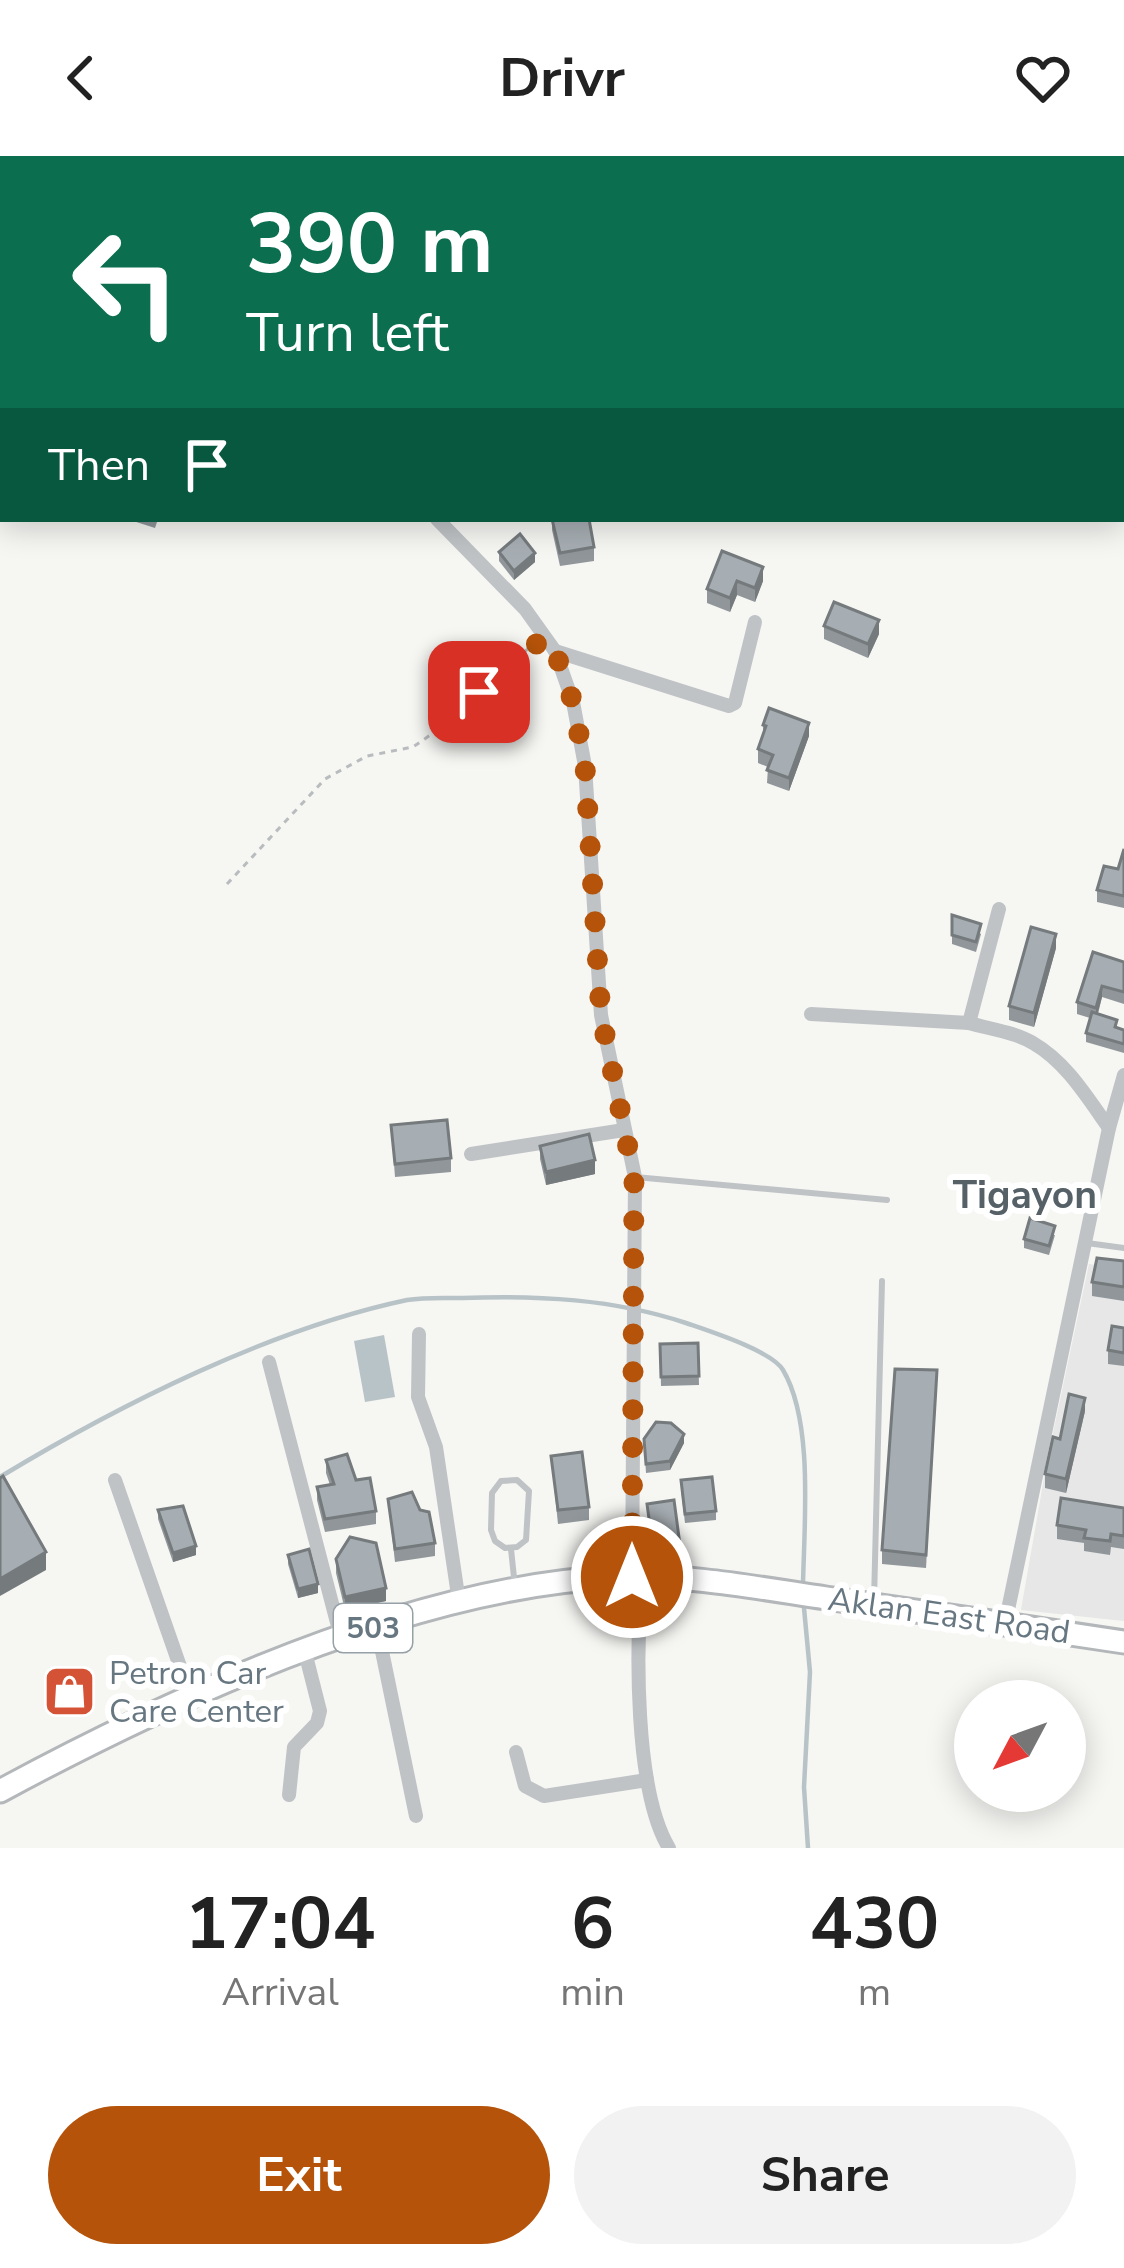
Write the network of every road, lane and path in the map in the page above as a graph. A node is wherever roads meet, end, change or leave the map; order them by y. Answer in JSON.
{"nodes":[{"id":1,"x":440,"y":522,"type":"edge"},
{"id":2,"x":755,"y":622,"type":"dead end"},
{"id":3,"x":550,"y":645,"type":"junction"},
{"id":4,"x":227,"y":884,"type":"dead end"},
{"id":5,"x":999,"y":909,"type":"dead end"},
{"id":6,"x":811,"y":1014,"type":"dead end"},
{"id":7,"x":969,"y":1023,"type":"junction"},
{"id":8,"x":1124,"y":1076,"type":"edge"},
{"id":9,"x":1109,"y":1128,"type":"junction"},
{"id":10,"x":624,"y":1130,"type":"junction"},
{"id":11,"x":471,"y":1154,"type":"dead end"},
{"id":12,"x":634,"y":1177,"type":"junction"},
{"id":13,"x":887,"y":1200,"type":"dead end"},
{"id":14,"x":1087,"y":1243,"type":"junction"},
{"id":15,"x":1124,"y":1249,"type":"edge"},
{"id":16,"x":882,"y":1281,"type":"dead end"},
{"id":17,"x":418,"y":1334,"type":"dead end"},
{"id":18,"x":269,"y":1362,"type":"dead end"},
{"id":19,"x":116,"y":1480,"type":"dead end"},
{"id":20,"x":511,"y":1549,"type":"junction"},
{"id":21,"x":637,"y":1578,"type":"junction"},
{"id":22,"x":515,"y":1587,"type":"junction"},
{"id":23,"x":459,"y":1602,"type":"junction"},
{"id":24,"x":874,"y":1605,"type":"junction"},
{"id":25,"x":1005,"y":1624,"type":"junction"},
{"id":26,"x":377,"y":1627,"type":"junction"},
{"id":27,"x":341,"y":1638,"type":"junction"},
{"id":28,"x":1124,"y":1642,"type":"edge"},
{"id":29,"x":305,"y":1652,"type":"junction"},
{"id":30,"x":191,"y":1698,"type":"junction"},
{"id":31,"x":516,"y":1752,"type":"dead end"},
{"id":32,"x":647,"y":1780,"type":"junction"},
{"id":33,"x":0,"y":1791,"type":"edge"},
{"id":34,"x":289,"y":1795,"type":"dead end"},
{"id":35,"x":416,"y":1816,"type":"dead end"},
{"id":36,"x":669,"y":1848,"type":"edge"}],
"edges":[{"from":1,"to":3,"type":"street"},
{"from":2,"to":3,"type":"street"},
{"from":3,"to":4,"type":"path"},
{"from":3,"to":10,"type":"street"},
{"from":5,"to":7,"type":"street"},
{"from":6,"to":7,"type":"street"},
{"from":7,"to":9,"type":"street"},
{"from":8,"to":9,"type":"street"},
{"from":9,"to":14,"type":"street"},
{"from":10,"to":11,"type":"street"},
{"from":10,"to":12,"type":"street"},
{"from":12,"to":13,"type":"lane"},
{"from":12,"to":21,"type":"street"},
{"from":14,"to":15,"type":"lane"},
{"from":14,"to":25,"type":"street"},
{"from":16,"to":24,"type":"lane"},
{"from":17,"to":23,"type":"street"},
{"from":18,"to":27,"type":"street"},
{"from":19,"to":30,"type":"street"},
{"from":20,"to":20,"type":"lane"},
{"from":20,"to":22,"type":"lane"},
{"from":21,"to":22,"type":"main road","number":"503"},
{"from":21,"to":24,"type":"main road","name":"Aklan East Road","number":"503"},
{"from":21,"to":32,"type":"street"},
{"from":22,"to":23,"type":"main road","number":"503"},
{"from":23,"to":26,"type":"main road","number":"503"},
{"from":24,"to":25,"type":"main road","name":"Aklan East Road","number":"503"},
{"from":25,"to":28,"type":"main road","name":"Aklan East Road","number":"503"},
{"from":26,"to":27,"type":"main road","number":"503"},
{"from":26,"to":35,"type":"street"},
{"from":27,"to":29,"type":"main road","number":"503"},
{"from":29,"to":30,"type":"main road","number":"503"},
{"from":29,"to":34,"type":"street"},
{"from":30,"to":33,"type":"main road","number":"503"},
{"from":31,"to":32,"type":"street"},
{"from":32,"to":36,"type":"street"}]}
